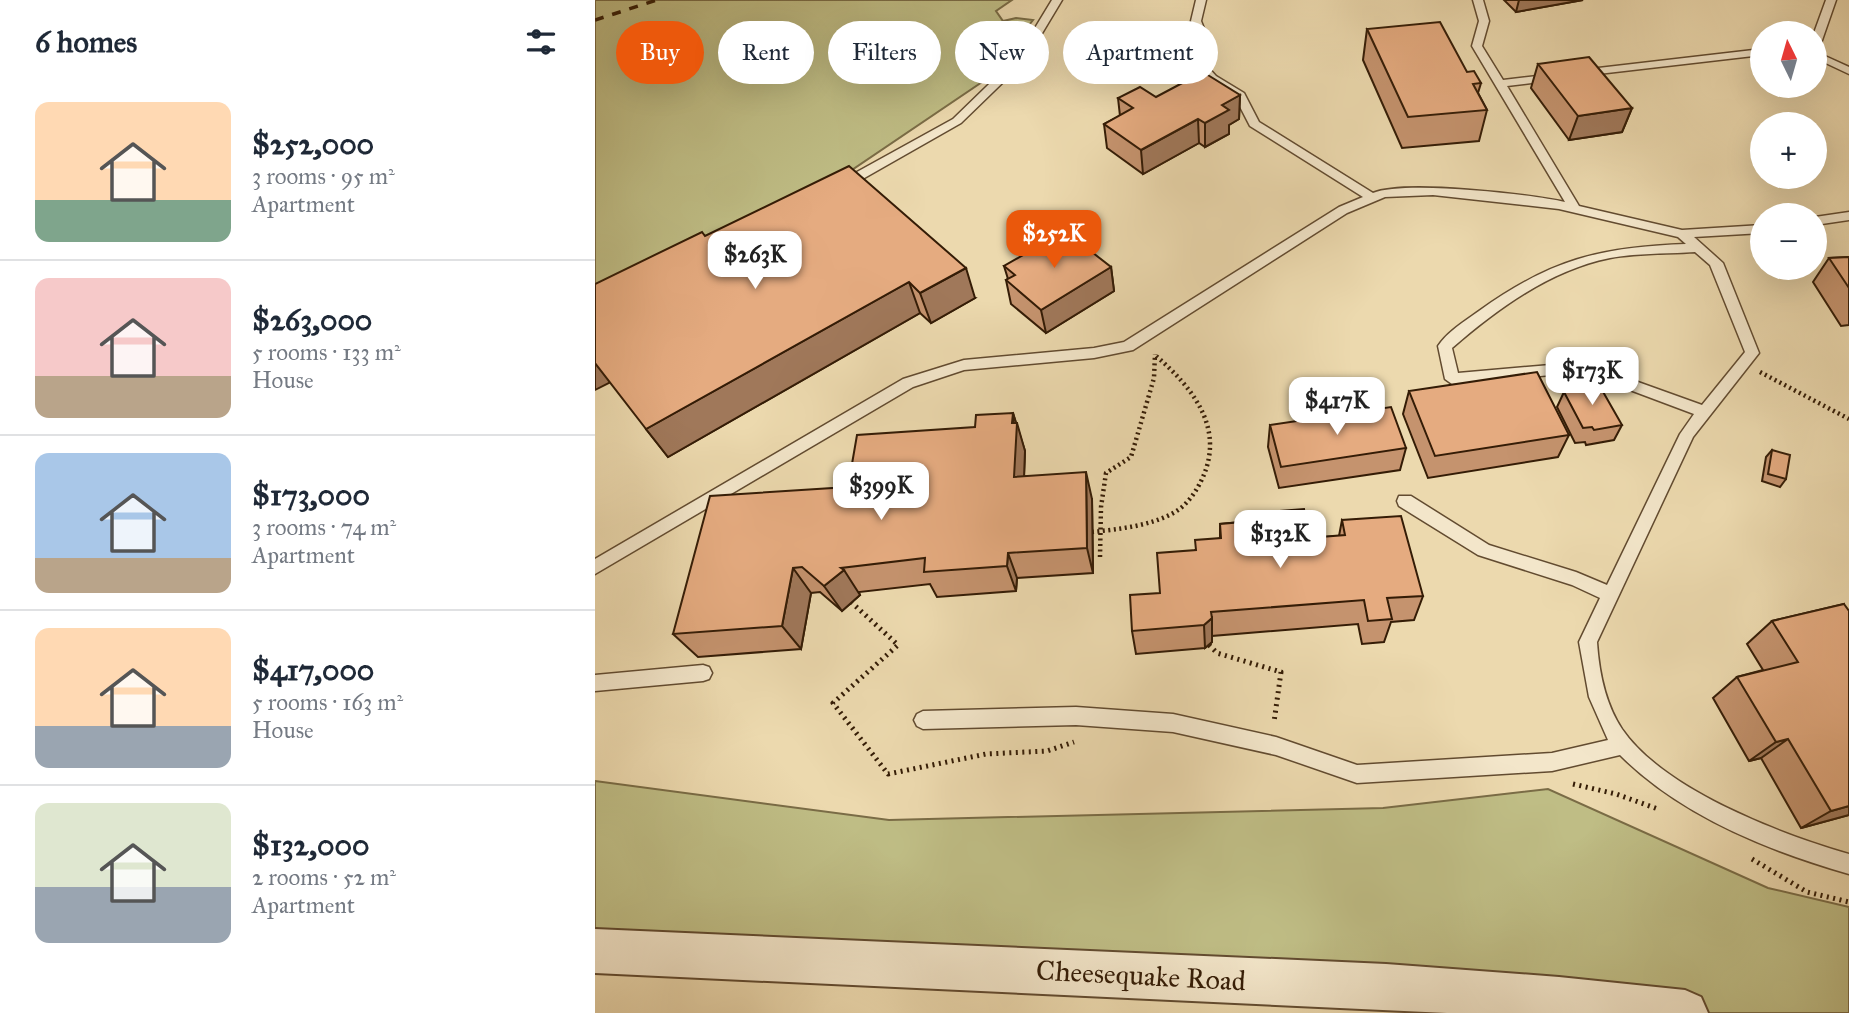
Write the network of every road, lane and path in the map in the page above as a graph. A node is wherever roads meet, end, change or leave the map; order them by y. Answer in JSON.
{"nodes":[{"id":1,"x":1057,"y":0,"type":"edge"},
{"id":2,"x":1201,"y":0,"type":"edge"},
{"id":3,"x":1478,"y":0,"type":"edge"},
{"id":4,"x":1831,"y":0,"type":"edge"},
{"id":5,"x":1824,"y":21,"type":"edge"},
{"id":6,"x":1750,"y":53,"type":"edge"},
{"id":7,"x":1827,"y":62,"type":"edge"},
{"id":8,"x":1844,"y":70,"type":"edge"},
{"id":9,"x":1849,"y":78,"type":"edge"},
{"id":10,"x":1500,"y":84,"type":"junction"},
{"id":11,"x":826,"y":195,"type":"edge"},
{"id":12,"x":1370,"y":196,"type":"junction"},
{"id":13,"x":1575,"y":209,"type":"junction"},
{"id":14,"x":1849,"y":216,"type":"edge"},
{"id":15,"x":1827,"y":219,"type":"edge"},
{"id":16,"x":1750,"y":230,"type":"edge"},
{"id":17,"x":1682,"y":234,"type":"junction"},
{"id":18,"x":1698,"y":248,"type":"junction"},
{"id":19,"x":1155,"y":329,"type":"junction"},
{"id":20,"x":1155,"y":355,"type":"junction"},
{"id":21,"x":1743,"y":364,"type":"junction"},
{"id":22,"x":1704,"y":412,"type":"junction"},
{"id":23,"x":1849,"y":419,"type":"edge"},
{"id":24,"x":1405,"y":501,"type":"dead end"},
{"id":25,"x":1100,"y":531,"type":"junction"},
{"id":26,"x":1092,"y":532,"type":"dead end"},
{"id":27,"x":1100,"y":557,"type":"dead end"},
{"id":28,"x":595,"y":567,"type":"edge"},
{"id":29,"x":1610,"y":595,"type":"junction"},
{"id":30,"x":1209,"y":645,"type":"edge"},
{"id":31,"x":703,"y":673,"type":"dead end"},
{"id":32,"x":595,"y":683,"type":"edge"},
{"id":33,"x":923,"y":720,"type":"dead end"},
{"id":34,"x":1273,"y":725,"type":"dead end"},
{"id":35,"x":1623,"y":746,"type":"junction"},
{"id":36,"x":1849,"y":864,"type":"edge"},
{"id":37,"x":595,"y":951,"type":"edge"},
{"id":38,"x":1685,"y":1013,"type":"edge"}],
"edges":[{"from":1,"to":11,"type":"lane"},
{"from":2,"to":12,"type":"lane"},
{"from":3,"to":10,"type":"lane"},
{"from":4,"to":5,"type":"lane"},
{"from":6,"to":10,"type":"lane"},
{"from":7,"to":8,"type":"lane"},
{"from":8,"to":9,"type":"lane"},
{"from":10,"to":13,"type":"lane"},
{"from":12,"to":13,"type":"lane"},
{"from":12,"to":19,"type":"lane"},
{"from":13,"to":17,"type":"lane"},
{"from":14,"to":15,"type":"lane"},
{"from":16,"to":17,"type":"lane"},
{"from":17,"to":18,"type":"lane"},
{"from":18,"to":21,"type":"lane"},
{"from":18,"to":22,"type":"lane"},
{"from":19,"to":20,"type":"path"},
{"from":19,"to":28,"type":"lane"},
{"from":20,"to":25,"type":"path"},
{"from":20,"to":25,"type":"path"},
{"from":21,"to":22,"type":"lane"},
{"from":21,"to":23,"type":"path"},
{"from":22,"to":29,"type":"lane"},
{"from":24,"to":29,"type":"lane"},
{"from":25,"to":26,"type":"path"},
{"from":25,"to":27,"type":"path"},
{"from":29,"to":35,"type":"lane"},
{"from":30,"to":34,"type":"path"},
{"from":31,"to":32,"type":"lane"},
{"from":33,"to":35,"type":"lane"},
{"from":35,"to":36,"type":"lane"},
{"from":37,"to":38,"type":"street","name":"Cheesequake Road"}]}
